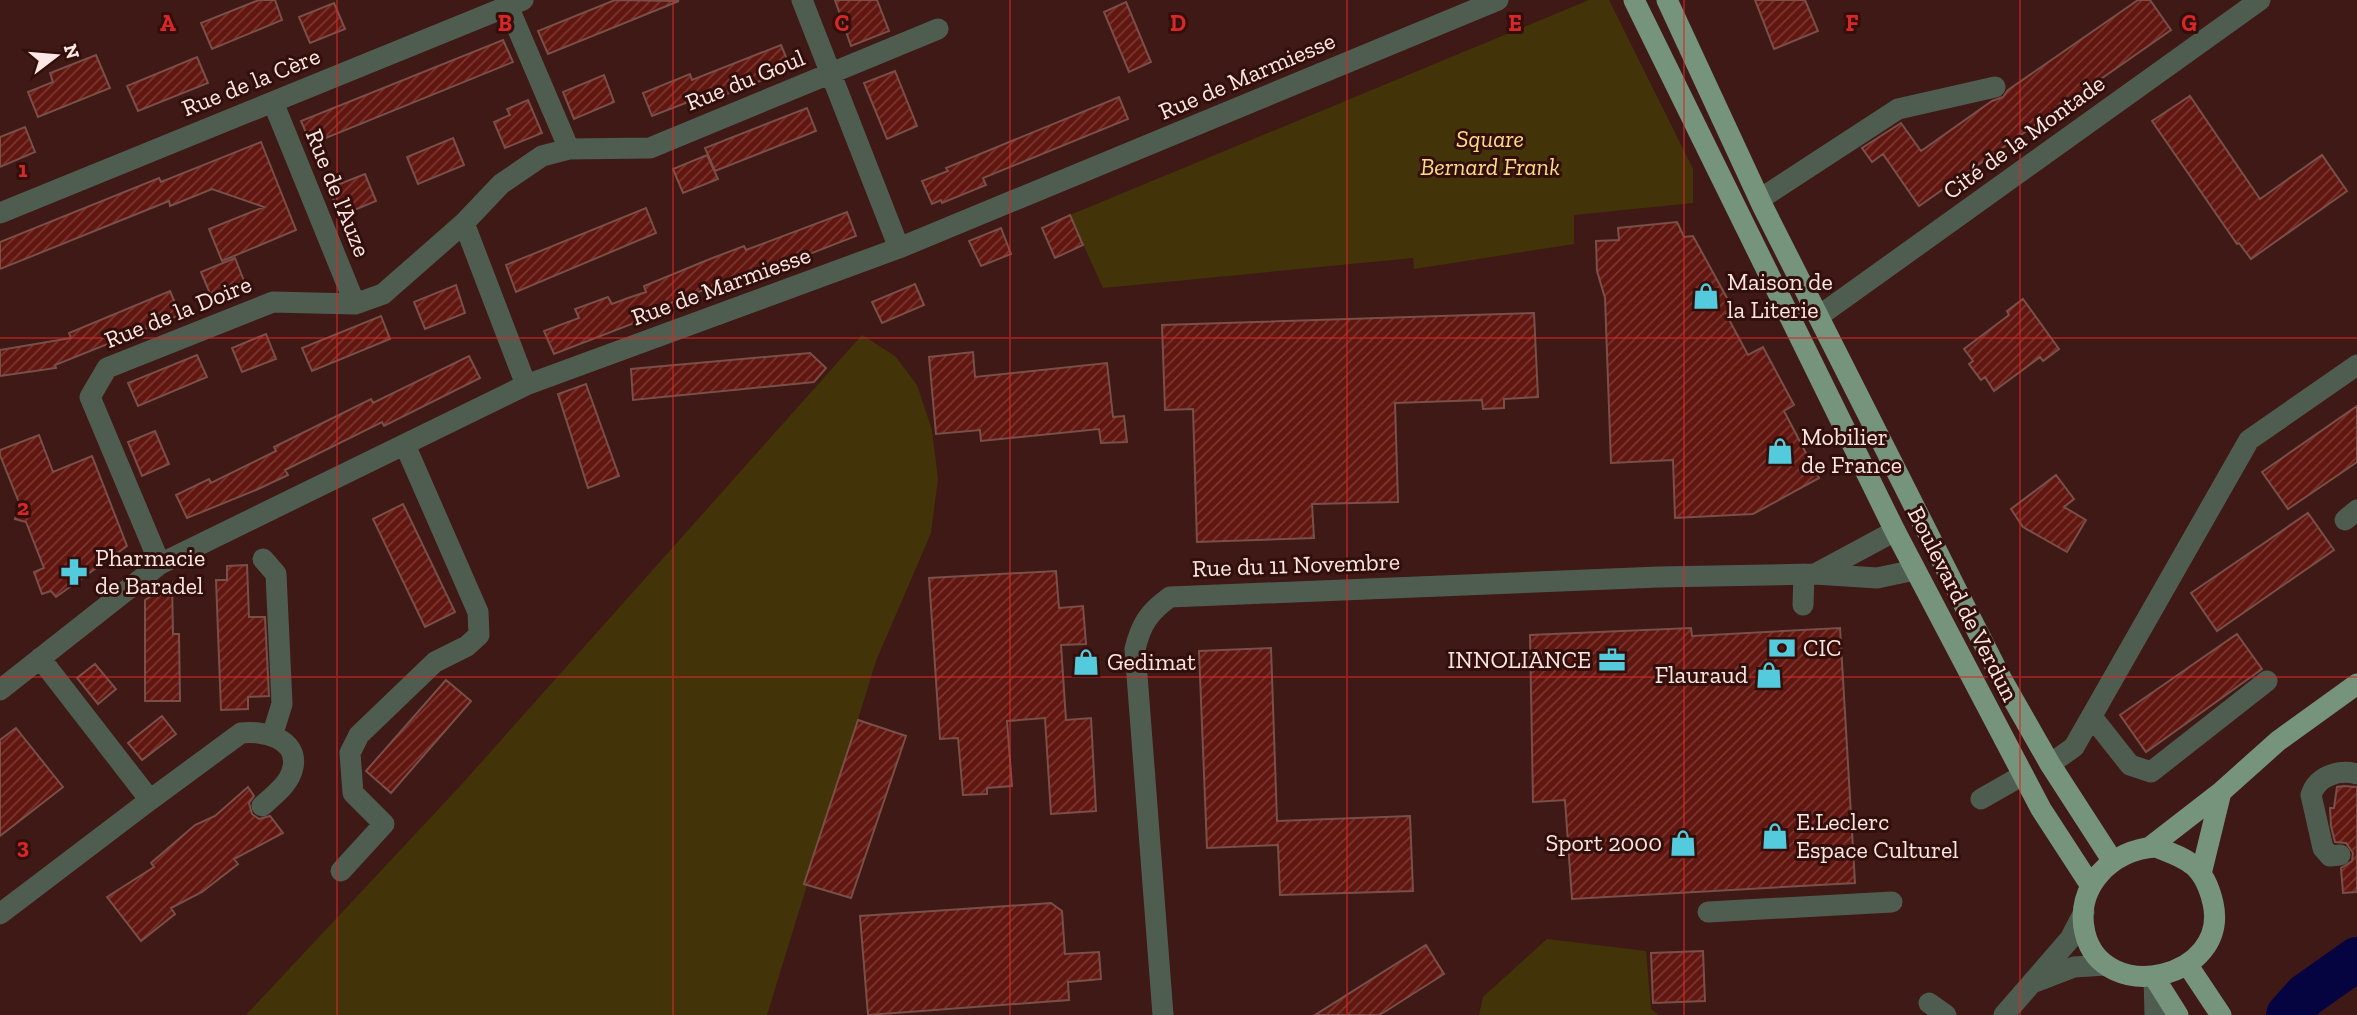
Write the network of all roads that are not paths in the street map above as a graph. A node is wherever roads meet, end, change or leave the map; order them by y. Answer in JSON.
{"nodes":[{"id":1,"x":802,"y":0,"type":"edge"},
{"id":2,"x":1498,"y":0,"type":"edge"},
{"id":3,"x":1634,"y":0,"type":"edge"},
{"id":4,"x":1667,"y":0,"type":"edge"},
{"id":5,"x":2260,"y":0,"type":"edge"},
{"id":6,"x":516,"y":3,"type":"edge"},
{"id":7,"x":938,"y":29,"type":"dead end"},
{"id":8,"x":831,"y":73,"type":"junction"},
{"id":9,"x":1995,"y":87,"type":"dead end"},
{"id":10,"x":273,"y":102,"type":"junction"},
{"id":11,"x":569,"y":149,"type":"junction"},
{"id":12,"x":1760,"y":199,"type":"junction"},
{"id":13,"x":0,"y":213,"type":"edge"},
{"id":14,"x":464,"y":223,"type":"junction"},
{"id":15,"x":899,"y":248,"type":"junction"},
{"id":16,"x":355,"y":304,"type":"junction"},
{"id":17,"x":1819,"y":316,"type":"junction"},
{"id":18,"x":2357,"y":365,"type":"edge"},
{"id":19,"x":526,"y":386,"type":"junction"},
{"id":20,"x":405,"y":445,"type":"junction"},
{"id":21,"x":1895,"y":531,"type":"junction"},
{"id":22,"x":1931,"y":538,"type":"junction"},
{"id":23,"x":263,"y":559,"type":"dead end"},
{"id":24,"x":160,"y":564,"type":"junction"},
{"id":25,"x":1915,"y":570,"type":"junction"},
{"id":26,"x":1810,"y":574,"type":"junction"},
{"id":27,"x":1803,"y":604,"type":"dead end"},
{"id":28,"x":40,"y":658,"type":"junction"},
{"id":29,"x":2267,"y":681,"type":"dead end"},
{"id":30,"x":2357,"y":684,"type":"edge"},
{"id":31,"x":0,"y":690,"type":"edge"},
{"id":32,"x":2092,"y":717,"type":"junction"},
{"id":33,"x":272,"y":736,"type":"junction"},
{"id":34,"x":2050,"y":764,"type":"junction"},
{"id":35,"x":2357,"y":774,"type":"edge"},
{"id":36,"x":2023,"y":775,"type":"junction"},
{"id":37,"x":2322,"y":779,"type":"junction"},
{"id":38,"x":2357,"y":787,"type":"edge"},
{"id":39,"x":2221,"y":792,"type":"junction"},
{"id":40,"x":1981,"y":799,"type":"dead end"},
{"id":41,"x":150,"y":800,"type":"junction"},
{"id":42,"x":262,"y":806,"type":"dead end"},
{"id":43,"x":2150,"y":847,"type":"junction"},
{"id":44,"x":2340,"y":855,"type":"dead end"},
{"id":45,"x":2112,"y":860,"type":"junction"},
{"id":46,"x":341,"y":871,"type":"dead end"},
{"id":47,"x":2201,"y":874,"type":"junction"},
{"id":48,"x":2091,"y":886,"type":"junction"},
{"id":49,"x":1892,"y":902,"type":"dead end"},
{"id":50,"x":1707,"y":912,"type":"dead end"},
{"id":51,"x":2084,"y":912,"type":"junction"},
{"id":52,"x":0,"y":914,"type":"edge"},
{"id":53,"x":2188,"y":964,"type":"junction"},
{"id":54,"x":2106,"y":965,"type":"junction"},
{"id":55,"x":2154,"y":977,"type":"junction"},
{"id":56,"x":2026,"y":986,"type":"junction"},
{"id":57,"x":1163,"y":1015,"type":"edge"},
{"id":58,"x":2004,"y":1015,"type":"edge"},
{"id":59,"x":2155,"y":1015,"type":"edge"},
{"id":60,"x":2178,"y":1015,"type":"edge"},
{"id":61,"x":2221,"y":1015,"type":"edge"}],
"edges":[{"from":1,"to":8,"type":"street"},
{"from":2,"to":15,"type":"street","name":"Rue de Marmiesse"},
{"from":3,"to":21,"type":"main road","name":"Boulevard de Verdun"},
{"from":4,"to":12,"type":"main road","name":"Boulevard de Verdun"},
{"from":5,"to":17,"type":"street","name":"Cité de la Montade"},
{"from":6,"to":10,"type":"street","name":"Rue de la Cère"},
{"from":6,"to":11,"type":"street"},
{"from":7,"to":8,"type":"street","name":"Rue du Goul"},
{"from":8,"to":11,"type":"street","name":"Rue du Goul"},
{"from":8,"to":15,"type":"street"},
{"from":9,"to":12,"type":"street"},
{"from":10,"to":13,"type":"street","name":"Rue de la Cère"},
{"from":10,"to":16,"type":"street","name":"Rue de l'Auze"},
{"from":11,"to":14,"type":"street"},
{"from":12,"to":17,"type":"main road","name":"Boulevard de Verdun"},
{"from":14,"to":16,"type":"street"},
{"from":14,"to":19,"type":"street"},
{"from":15,"to":19,"type":"street","name":"Rue de Marmiesse"},
{"from":16,"to":24,"type":"street","name":"Rue de la Doire"},
{"from":17,"to":22,"type":"main road","name":"Boulevard de Verdun"},
{"from":18,"to":32,"type":"street"},
{"from":19,"to":20,"type":"street","name":"Rue de Marmiesse"},
{"from":20,"to":24,"type":"street","name":"Rue de Marmiesse"},
{"from":20,"to":46,"type":"street"},
{"from":21,"to":22,"type":"main road"},
{"from":21,"to":25,"type":"main road","name":"Boulevard de Verdun"},
{"from":21,"to":26,"type":"street","name":"Rue du 11 Novembre"},
{"from":22,"to":34,"type":"main road","name":"Boulevard de Verdun"},
{"from":23,"to":33,"type":"street"},
{"from":24,"to":28,"type":"street","name":"Rue de Marmiesse"},
{"from":25,"to":26,"type":"street","name":"Rue du 11 Novembre"},
{"from":25,"to":36,"type":"main road","name":"Boulevard de Verdun"},
{"from":26,"to":27,"type":"street"},
{"from":26,"to":57,"type":"street","name":"Rue du 11 Novembre"},
{"from":28,"to":31,"type":"street","name":"Rue de Marmiesse"},
{"from":28,"to":41,"type":"street"},
{"from":29,"to":32,"type":"street"},
{"from":30,"to":39,"type":"main road"},
{"from":32,"to":34,"type":"street"},
{"from":33,"to":41,"type":"street"},
{"from":33,"to":42,"type":"street"},
{"from":34,"to":45,"type":"main road","name":"Boulevard de Verdun"},
{"from":35,"to":37,"type":"street"},
{"from":36,"to":40,"type":"street"},
{"from":36,"to":48,"type":"main road","name":"Boulevard de Verdun"},
{"from":37,"to":38,"type":"street"},
{"from":37,"to":44,"type":"street"},
{"from":39,"to":43,"type":"main road"},
{"from":39,"to":47,"type":"main road"},
{"from":41,"to":52,"type":"street"},
{"from":43,"to":45,"type":"main road"},
{"from":43,"to":47,"type":"main road"},
{"from":45,"to":48,"type":"main road"},
{"from":47,"to":53,"type":"main road"},
{"from":48,"to":51,"type":"main road"},
{"from":49,"to":50,"type":"street"},
{"from":51,"to":54,"type":"main road"},
{"from":51,"to":56,"type":"street"},
{"from":53,"to":55,"type":"main road"},
{"from":53,"to":61,"type":"main road"},
{"from":54,"to":55,"type":"main road"},
{"from":54,"to":56,"type":"street"},
{"from":55,"to":59,"type":"street"},
{"from":55,"to":60,"type":"main road"},
{"from":56,"to":58,"type":"street"}]}
